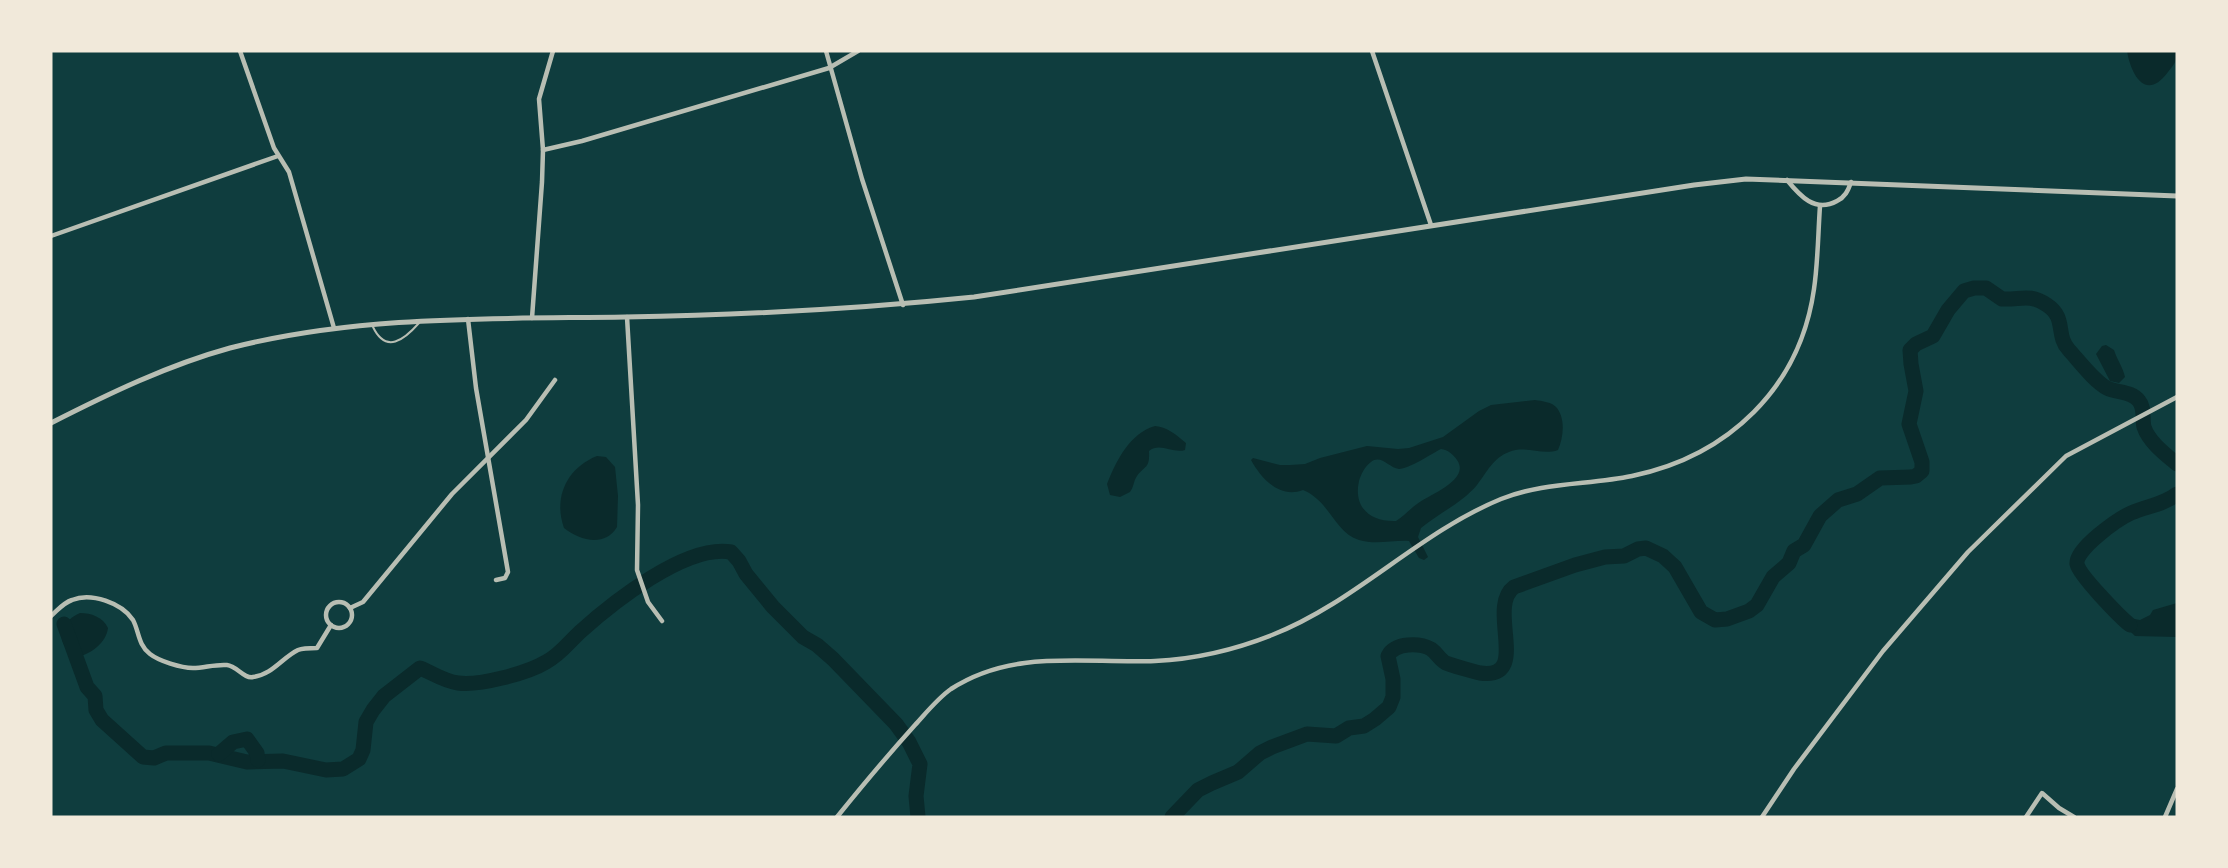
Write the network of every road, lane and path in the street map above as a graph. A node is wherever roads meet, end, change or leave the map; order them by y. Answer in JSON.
{"nodes":[{"id":1,"x":240,"y":51,"type":"edge"},
{"id":2,"x":553,"y":51,"type":"edge"},
{"id":3,"x":826,"y":51,"type":"edge"},
{"id":4,"x":858,"y":51,"type":"edge"},
{"id":5,"x":1372,"y":51,"type":"edge"},
{"id":6,"x":829,"y":68,"type":"junction"},
{"id":7,"x":543,"y":150,"type":"junction"},
{"id":8,"x":278,"y":156,"type":"junction"},
{"id":9,"x":1787,"y":180,"type":"junction"},
{"id":10,"x":1851,"y":182,"type":"junction"},
{"id":11,"x":2177,"y":196,"type":"edge"},
{"id":12,"x":1820,"y":206,"type":"junction"},
{"id":13,"x":1431,"y":225,"type":"junction"},
{"id":14,"x":51,"y":236,"type":"edge"},
{"id":15,"x":903,"y":305,"type":"junction"},
{"id":16,"x":627,"y":317,"type":"junction"},
{"id":17,"x":532,"y":318,"type":"junction"},
{"id":18,"x":468,"y":319,"type":"junction"},
{"id":19,"x":421,"y":321,"type":"junction"},
{"id":20,"x":372,"y":324,"type":"junction"},
{"id":21,"x":334,"y":328,"type":"junction"},
{"id":22,"x":555,"y":380,"type":"dead end"},
{"id":23,"x":2177,"y":397,"type":"edge"},
{"id":24,"x":51,"y":423,"type":"edge"},
{"id":25,"x":488,"y":459,"type":"junction"},
{"id":26,"x":496,"y":580,"type":"dead end"},
{"id":27,"x":350,"y":608,"type":"junction"},
{"id":28,"x":51,"y":616,"type":"edge"},
{"id":29,"x":662,"y":621,"type":"dead end"},
{"id":30,"x":331,"y":625,"type":"junction"},
{"id":31,"x":2177,"y":789,"type":"edge"},
{"id":32,"x":837,"y":817,"type":"edge"},
{"id":33,"x":1762,"y":817,"type":"edge"},
{"id":34,"x":2026,"y":817,"type":"edge"},
{"id":35,"x":2074,"y":817,"type":"edge"},
{"id":36,"x":2165,"y":817,"type":"edge"}],
"edges":[{"from":1,"to":8,"type":"street"},
{"from":2,"to":7,"type":"street"},
{"from":3,"to":6,"type":"street"},
{"from":4,"to":6,"type":"street"},
{"from":5,"to":13,"type":"street"},
{"from":6,"to":7,"type":"street"},
{"from":6,"to":15,"type":"street"},
{"from":7,"to":17,"type":"street"},
{"from":8,"to":14,"type":"street"},
{"from":8,"to":21,"type":"street"},
{"from":9,"to":10,"type":"street"},
{"from":9,"to":12,"type":"street"},
{"from":9,"to":13,"type":"street"},
{"from":10,"to":11,"type":"street"},
{"from":10,"to":12,"type":"street"},
{"from":12,"to":32,"type":"street"},
{"from":13,"to":15,"type":"street"},
{"from":15,"to":16,"type":"street"},
{"from":16,"to":17,"type":"street"},
{"from":16,"to":29,"type":"street"},
{"from":17,"to":18,"type":"street"},
{"from":18,"to":19,"type":"street"},
{"from":18,"to":25,"type":"street"},
{"from":19,"to":20,"type":"street"},
{"from":19,"to":20,"type":"lane"},
{"from":20,"to":21,"type":"street"},
{"from":21,"to":24,"type":"street"},
{"from":22,"to":25,"type":"street"},
{"from":23,"to":33,"type":"street"},
{"from":25,"to":26,"type":"street"},
{"from":25,"to":27,"type":"street"},
{"from":27,"to":30,"type":"street"},
{"from":27,"to":30,"type":"street"},
{"from":28,"to":30,"type":"street"},
{"from":31,"to":36,"type":"street"},
{"from":34,"to":35,"type":"street"}]}
